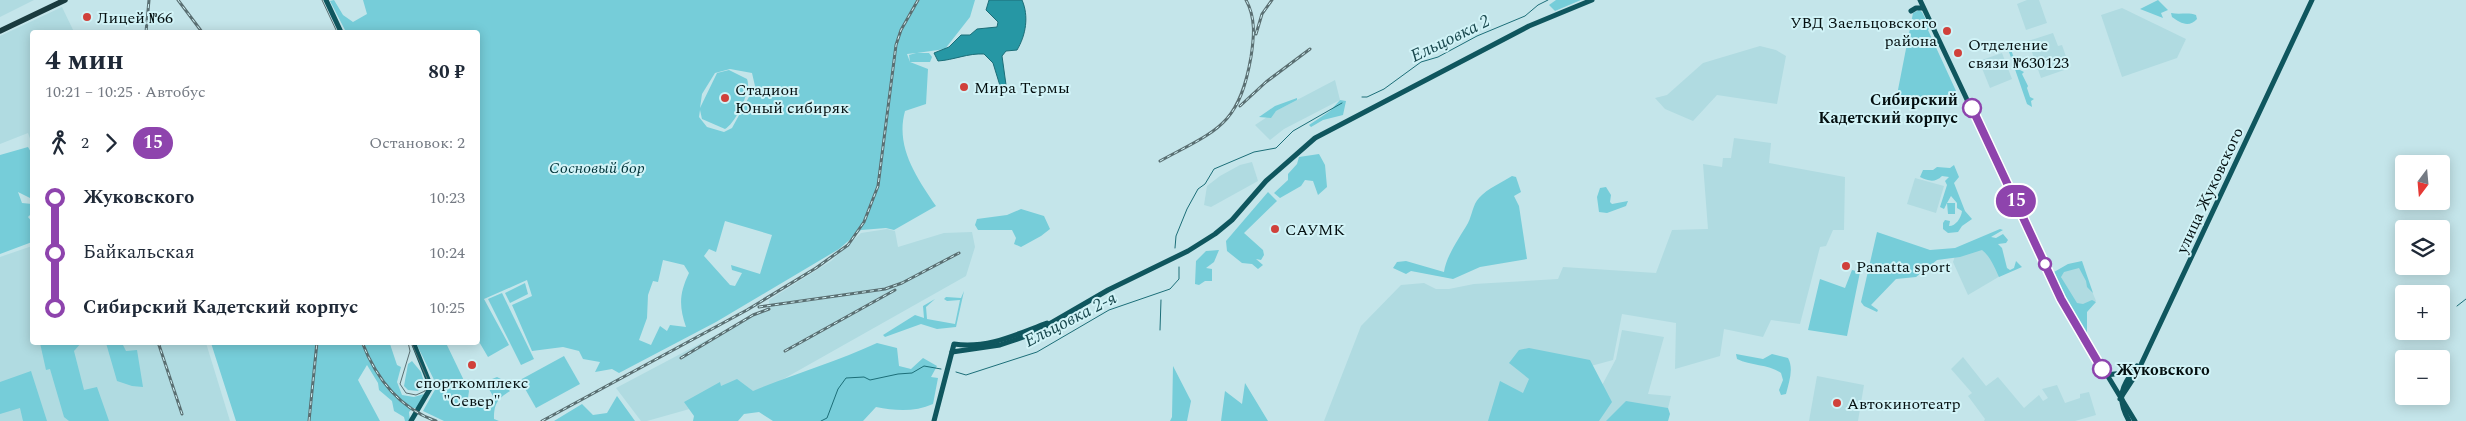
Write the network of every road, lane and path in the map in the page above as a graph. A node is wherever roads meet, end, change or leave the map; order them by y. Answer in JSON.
{"nodes":[{"id":1,"x":65,"y":0,"type":"edge"},
{"id":2,"x":326,"y":0,"type":"edge"},
{"id":3,"x":1592,"y":0,"type":"edge"},
{"id":4,"x":1920,"y":0,"type":"edge"},
{"id":5,"x":2312,"y":0,"type":"edge"},
{"id":6,"x":1924,"y":8,"type":"junction"},
{"id":7,"x":1911,"y":11,"type":"dead end"},
{"id":8,"x":340,"y":30,"type":"edge"},
{"id":9,"x":0,"y":31,"type":"edge"},
{"id":10,"x":1053,"y":321,"type":"junction"},
{"id":11,"x":414,"y":345,"type":"edge"},
{"id":12,"x":952,"y":352,"type":"junction"},
{"id":13,"x":2141,"y":362,"type":"junction"},
{"id":14,"x":2133,"y":372,"type":"junction"},
{"id":15,"x":2106,"y":375,"type":"junction"},
{"id":16,"x":2128,"y":386,"type":"junction"},
{"id":17,"x":2120,"y":399,"type":"junction"},
{"id":18,"x":2126,"y":407,"type":"junction"},
{"id":19,"x":411,"y":421,"type":"edge"},
{"id":20,"x":934,"y":421,"type":"edge"},
{"id":21,"x":2129,"y":421,"type":"edge"},
{"id":22,"x":2135,"y":421,"type":"edge"}],
"edges":[{"from":1,"to":9,"type":"highway"},
{"from":2,"to":8,"type":"main road"},
{"from":3,"to":10,"type":"main road"},
{"from":4,"to":6,"type":"main road"},
{"from":5,"to":13,"type":"main road","name":"улица Жуковского"},
{"from":6,"to":7,"type":"main road"},
{"from":6,"to":15,"type":"main road"},
{"from":10,"to":12,"type":"main road"},
{"from":10,"to":12,"type":"main road"},
{"from":11,"to":19,"type":"main road"},
{"from":12,"to":20,"type":"main road"},
{"from":13,"to":14,"type":"main road"},
{"from":13,"to":16,"type":"main road","name":"улица Жуковского"},
{"from":14,"to":15,"type":"main road"},
{"from":14,"to":16,"type":"main road"},
{"from":15,"to":17,"type":"main road"},
{"from":16,"to":17,"type":"main road"},
{"from":16,"to":18,"type":"main road"},
{"from":17,"to":18,"type":"main road"},
{"from":17,"to":21,"type":"main road"},
{"from":18,"to":22,"type":"main road"}]}
